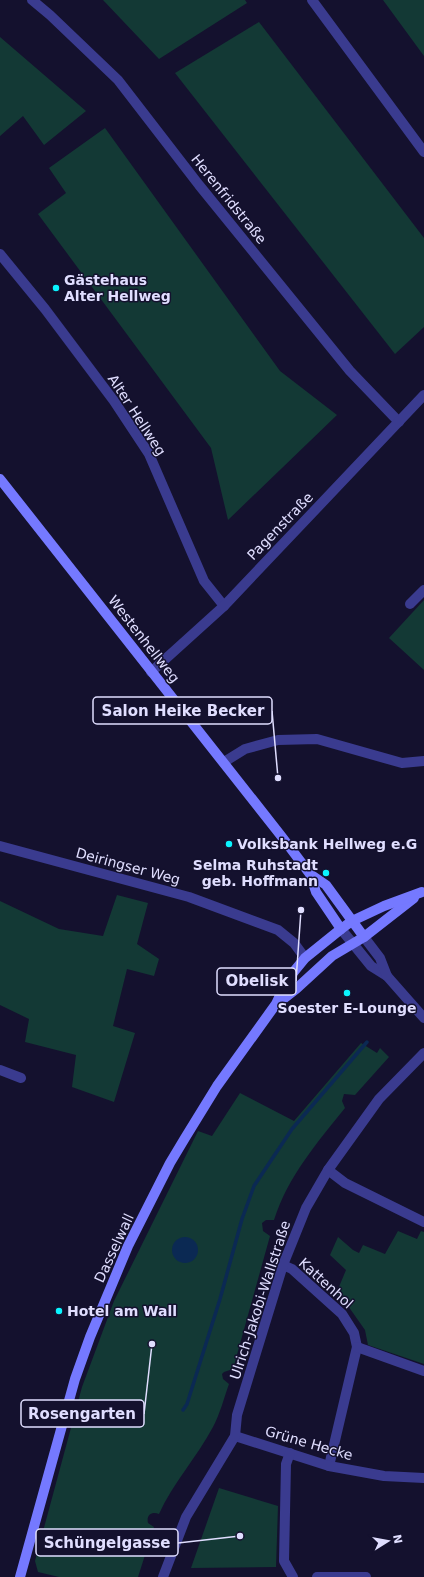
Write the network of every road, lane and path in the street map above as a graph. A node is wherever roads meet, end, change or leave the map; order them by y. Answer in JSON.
{"nodes":[{"id":1,"x":32,"y":0,"type":"edge"},
{"id":2,"x":312,"y":0,"type":"edge"},
{"id":3,"x":424,"y":152,"type":"edge"},
{"id":4,"x":0,"y":254,"type":"edge"},
{"id":5,"x":424,"y":395,"type":"edge"},
{"id":6,"x":399,"y":422,"type":"junction"},
{"id":7,"x":0,"y":479,"type":"edge"},
{"id":8,"x":424,"y":590,"type":"edge"},
{"id":9,"x":410,"y":604,"type":"dead end"},
{"id":10,"x":224,"y":606,"type":"junction"},
{"id":11,"x":151,"y":672,"type":"junction"},
{"id":12,"x":424,"y":761,"type":"edge"},
{"id":13,"x":224,"y":762,"type":"junction"},
{"id":14,"x":0,"y":846,"type":"edge"},
{"id":15,"x":310,"y":874,"type":"junction"},
{"id":16,"x":423,"y":891,"type":"edge"},
{"id":17,"x":352,"y":921,"type":"junction"},
{"id":18,"x":341,"y":929,"type":"junction"},
{"id":19,"x":364,"y":937,"type":"junction"},
{"id":20,"x":352,"y":944,"type":"junction"},
{"id":21,"x":305,"y":958,"type":"junction"},
{"id":22,"x":387,"y":976,"type":"junction"},
{"id":23,"x":276,"y":1004,"type":"junction"},
{"id":24,"x":421,"y":1015,"type":"edge"},
{"id":25,"x":424,"y":1053,"type":"edge"},
{"id":26,"x":0,"y":1070,"type":"edge"},
{"id":27,"x":21,"y":1078,"type":"dead end"},
{"id":28,"x":328,"y":1170,"type":"junction"},
{"id":29,"x":424,"y":1222,"type":"edge"},
{"id":30,"x":283,"y":1265,"type":"junction"},
{"id":31,"x":357,"y":1346,"type":"junction"},
{"id":32,"x":424,"y":1371,"type":"edge"},
{"id":33,"x":236,"y":1436,"type":"junction"},
{"id":34,"x":290,"y":1453,"type":"junction"},
{"id":35,"x":329,"y":1466,"type":"junction"},
{"id":36,"x":424,"y":1478,"type":"edge"},
{"id":37,"x":20,"y":1577,"type":"edge"},
{"id":38,"x":164,"y":1577,"type":"edge"},
{"id":39,"x":293,"y":1577,"type":"edge"},
{"id":40,"x":317,"y":1577,"type":"edge"},
{"id":41,"x":366,"y":1577,"type":"edge"}],
"edges":[{"from":1,"to":6,"type":"street","name":"Herenfridstraße"},
{"from":2,"to":3,"type":"street"},
{"from":4,"to":10,"type":"street","name":"Alter Hellweg"},
{"from":5,"to":6,"type":"street","name":"Pagenstraße"},
{"from":6,"to":10,"type":"street","name":"Pagenstraße"},
{"from":7,"to":11,"type":"street","name":"Westenhellweg"},
{"from":8,"to":9,"type":"street"},
{"from":10,"to":11,"type":"street","name":"Pagenstraße"},
{"from":11,"to":13,"type":"street","name":"Westenhellweg"},
{"from":12,"to":13,"type":"street"},
{"from":13,"to":15,"type":"street","name":"Westenhellweg"},
{"from":14,"to":21,"type":"street","name":"Deiringser Weg"},
{"from":15,"to":17,"type":"street","name":"Westenhellweg"},
{"from":15,"to":18,"type":"street","name":"Westenhellweg"},
{"from":16,"to":17,"type":"street","name":"Dasselwall"},
{"from":16,"to":19,"type":"street","name":"Dasselwall"},
{"from":17,"to":18,"type":"street","name":"Dasselwall"},
{"from":17,"to":19,"type":"street","name":"Westenhellweg"},
{"from":18,"to":20,"type":"street"},
{"from":18,"to":21,"type":"street","name":"Dasselwall"},
{"from":19,"to":20,"type":"street","name":"Dasselwall"},
{"from":19,"to":22,"type":"street"},
{"from":20,"to":22,"type":"street"},
{"from":20,"to":23,"type":"street","name":"Dasselwall"},
{"from":21,"to":23,"type":"street","name":"Dasselwall"},
{"from":22,"to":24,"type":"street"},
{"from":23,"to":37,"type":"street","name":"Dasselwall"},
{"from":25,"to":28,"type":"street","name":"Ulrich-Jakobi-Wallstraße"},
{"from":26,"to":27,"type":"street"},
{"from":28,"to":29,"type":"street"},
{"from":28,"to":30,"type":"street","name":"Ulrich-Jakobi-Wallstraße"},
{"from":30,"to":31,"type":"street","name":"Kattenhol"},
{"from":30,"to":33,"type":"street","name":"Ulrich-Jakobi-Wallstraße"},
{"from":31,"to":32,"type":"street"},
{"from":31,"to":35,"type":"street"},
{"from":33,"to":34,"type":"street","name":"Grüne Hecke"},
{"from":33,"to":38,"type":"street","name":"Ulrich-Jakobi-Wallstraße"},
{"from":34,"to":35,"type":"street","name":"Grüne Hecke"},
{"from":34,"to":39,"type":"street"},
{"from":35,"to":36,"type":"street","name":"Grüne Hecke"},
{"from":40,"to":41,"type":"street"}]}
